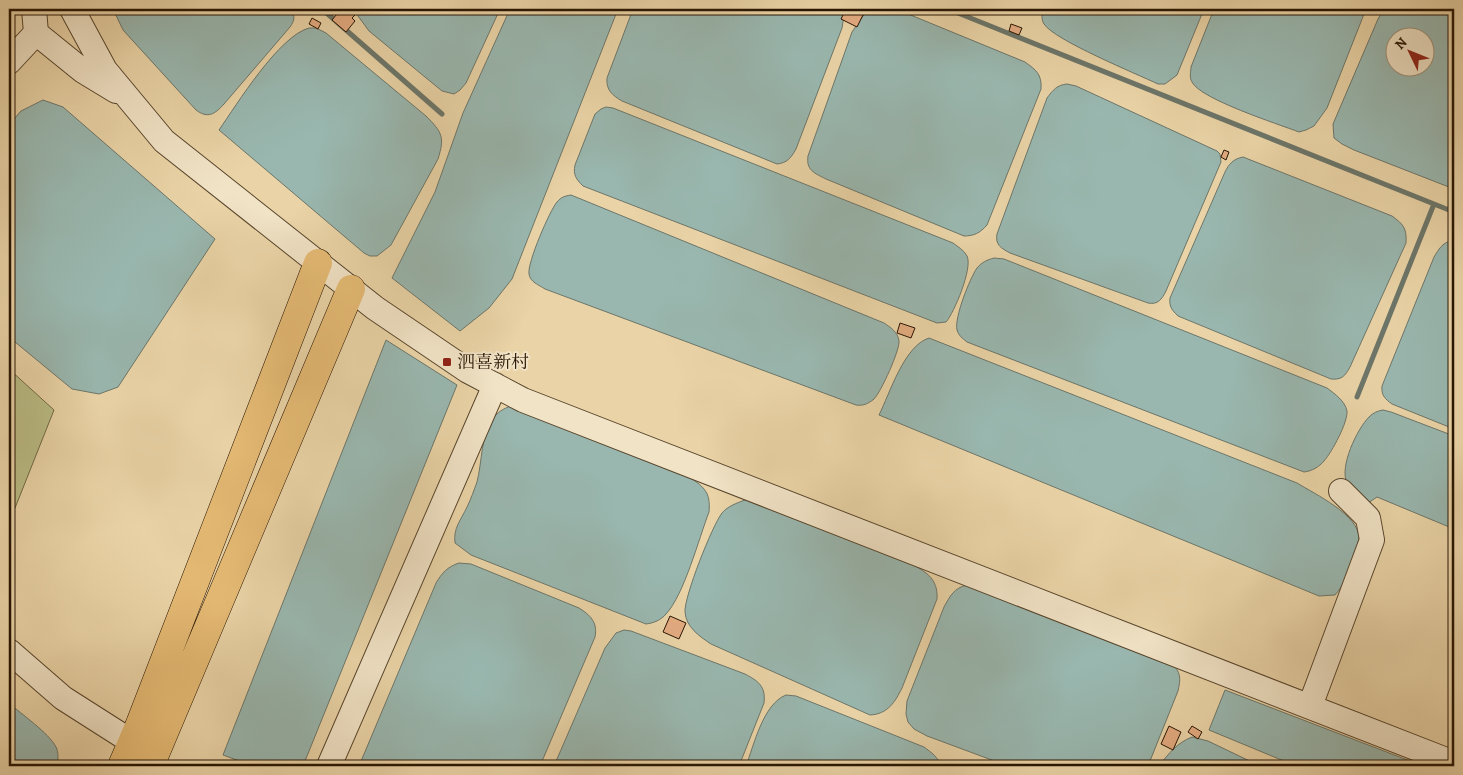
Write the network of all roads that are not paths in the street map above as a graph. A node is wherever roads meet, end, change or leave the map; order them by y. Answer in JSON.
{"nodes":[{"id":1,"x":34,"y":9,"type":"edge"},
{"id":2,"x":72,"y":9,"type":"edge"},
{"id":3,"x":36,"y":33,"type":"junction"},
{"id":4,"x":9,"y":62,"type":"edge"},
{"id":5,"x":130,"y":99,"type":"junction"},
{"id":6,"x":318,"y":263,"type":"junction"},
{"id":7,"x":351,"y":289,"type":"junction"},
{"id":8,"x":495,"y":385,"type":"junction"},
{"id":9,"x":1341,"y":491,"type":"dead end"},
{"id":10,"x":9,"y":651,"type":"edge"},
{"id":11,"x":1310,"y":706,"type":"junction"},
{"id":12,"x":132,"y":742,"type":"junction"},
{"id":13,"x":1454,"y":763,"type":"edge"},
{"id":14,"x":122,"y":766,"type":"edge"},
{"id":15,"x":150,"y":766,"type":"edge"},
{"id":16,"x":329,"y":766,"type":"edge"}],
"edges":[{"from":1,"to":3,"type":"street"},
{"from":2,"to":5,"type":"street"},
{"from":3,"to":4,"type":"street"},
{"from":3,"to":5,"type":"street"},
{"from":5,"to":6,"type":"street"},
{"from":6,"to":7,"type":"street"},
{"from":6,"to":12,"type":"main road"},
{"from":7,"to":8,"type":"street"},
{"from":7,"to":15,"type":"main road"},
{"from":8,"to":11,"type":"street"},
{"from":8,"to":16,"type":"street"},
{"from":9,"to":11,"type":"street"},
{"from":10,"to":12,"type":"street"},
{"from":11,"to":13,"type":"street"},
{"from":12,"to":14,"type":"main road"}]}
